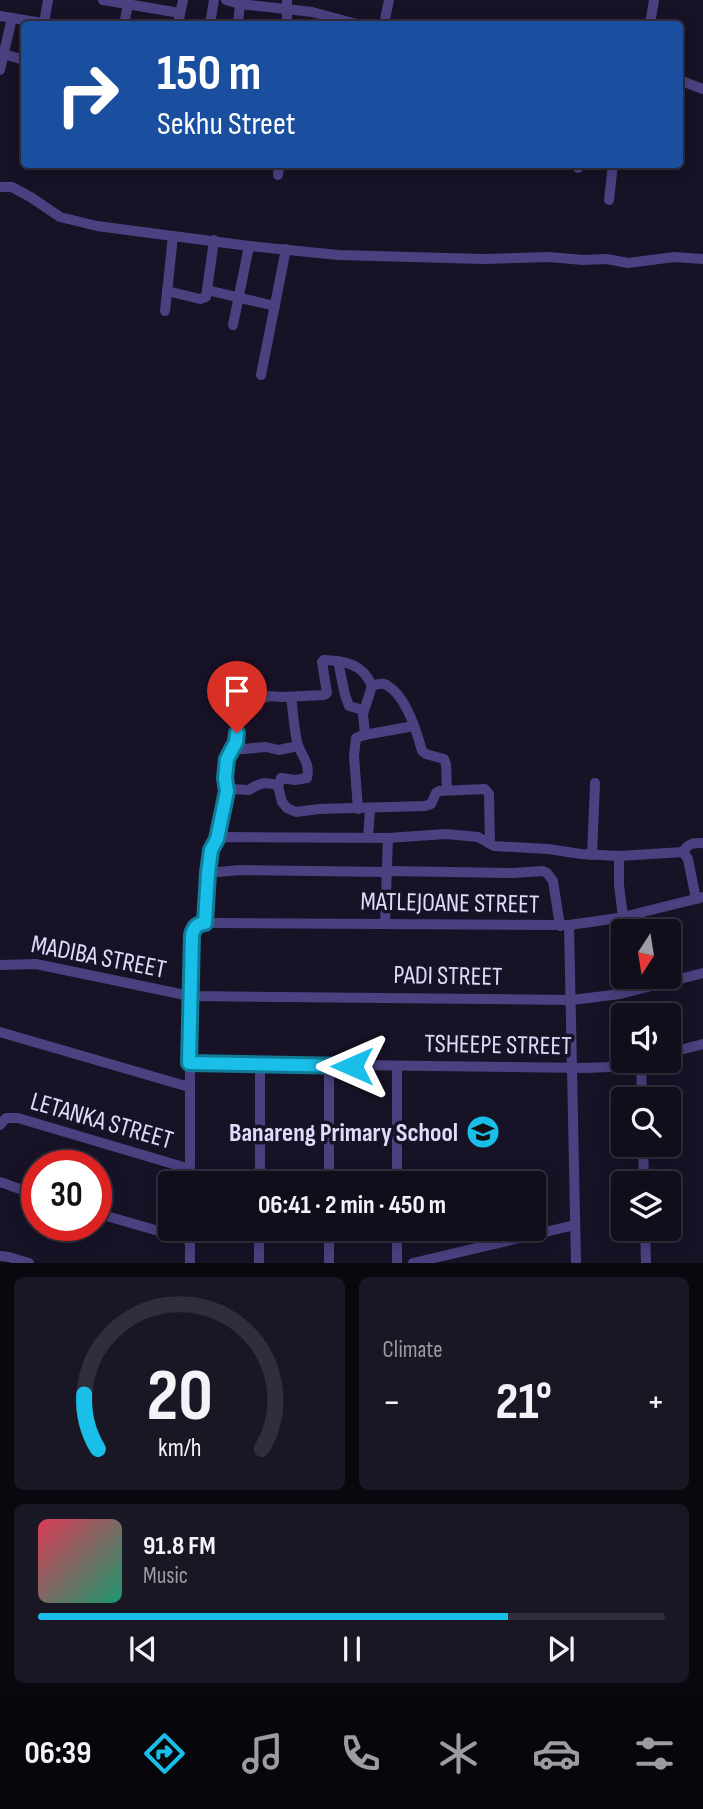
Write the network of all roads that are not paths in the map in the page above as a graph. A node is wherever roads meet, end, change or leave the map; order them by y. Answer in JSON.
{"nodes":[{"id":1,"x":48,"y":0,"type":"edge"},
{"id":2,"x":103,"y":0,"type":"edge"},
{"id":3,"x":183,"y":0,"type":"edge"},
{"id":4,"x":214,"y":0,"type":"edge"},
{"id":5,"x":389,"y":0,"type":"edge"},
{"id":6,"x":654,"y":0,"type":"edge"},
{"id":7,"x":128,"y":2,"type":"edge"},
{"id":8,"x":232,"y":2,"type":"edge"},
{"id":9,"x":287,"y":4,"type":"edge"},
{"id":10,"x":180,"y":13,"type":"junction"},
{"id":11,"x":0,"y":16,"type":"edge"},
{"id":12,"x":12,"y":18,"type":"junction"},
{"id":13,"x":29,"y":21,"type":"edge"},
{"id":14,"x":46,"y":21,"type":"edge"},
{"id":15,"x":125,"y":21,"type":"edge"},
{"id":16,"x":179,"y":21,"type":"edge"},
{"id":17,"x":210,"y":21,"type":"edge"},
{"id":18,"x":238,"y":21,"type":"edge"},
{"id":19,"x":346,"y":21,"type":"edge"},
{"id":20,"x":385,"y":21,"type":"edge"},
{"id":21,"x":650,"y":21,"type":"edge"},
{"id":22,"x":4,"y":54,"type":"junction"},
{"id":23,"x":21,"y":59,"type":"edge"},
{"id":24,"x":0,"y":70,"type":"edge"},
{"id":25,"x":683,"y":82,"type":"edge"},
{"id":26,"x":703,"y":89,"type":"edge"},
{"id":27,"x":613,"y":168,"type":"edge"},
{"id":28,"x":0,"y":187,"type":"edge"},
{"id":29,"x":609,"y":200,"type":"dead end"},
{"id":30,"x":173,"y":236,"type":"junction"},
{"id":31,"x":214,"y":240,"type":"junction"},
{"id":32,"x":249,"y":246,"type":"junction"},
{"id":33,"x":286,"y":249,"type":"junction"},
{"id":34,"x":703,"y":259,"type":"edge"},
{"id":35,"x":207,"y":289,"type":"junction"},
{"id":36,"x":167,"y":291,"type":"junction"},
{"id":37,"x":238,"y":297,"type":"junction"},
{"id":38,"x":275,"y":306,"type":"junction"},
{"id":39,"x":165,"y":311,"type":"dead end"},
{"id":40,"x":233,"y":325,"type":"dead end"},
{"id":41,"x":261,"y":375,"type":"dead end"},
{"id":42,"x":338,"y":662,"type":"junction"},
{"id":43,"x":372,"y":686,"type":"junction"},
{"id":44,"x":327,"y":693,"type":"junction"},
{"id":45,"x":345,"y":695,"type":"junction"},
{"id":46,"x":291,"y":697,"type":"junction"},
{"id":47,"x":363,"y":710,"type":"junction"},
{"id":48,"x":414,"y":726,"type":"junction"},
{"id":49,"x":365,"y":735,"type":"junction"},
{"id":50,"x":298,"y":746,"type":"junction"},
{"id":51,"x":232,"y":750,"type":"junction"},
{"id":52,"x":595,"y":783,"type":"dead end"},
{"id":53,"x":278,"y":786,"type":"junction"},
{"id":54,"x":447,"y":790,"type":"junction"},
{"id":55,"x":227,"y":791,"type":"junction"},
{"id":56,"x":358,"y":809,"type":"junction"},
{"id":57,"x":370,"y":809,"type":"junction"},
{"id":58,"x":368,"y":838,"type":"junction"},
{"id":59,"x":388,"y":838,"type":"junction"},
{"id":60,"x":217,"y":839,"type":"junction"},
{"id":61,"x":703,"y":843,"type":"edge"},
{"id":62,"x":490,"y":844,"type":"junction"},
{"id":63,"x":683,"y":852,"type":"junction"},
{"id":64,"x":592,"y":855,"type":"junction"},
{"id":65,"x":619,"y":856,"type":"junction"},
{"id":66,"x":387,"y":871,"type":"junction"},
{"id":67,"x":208,"y":873,"type":"junction"},
{"id":68,"x":699,"y":898,"type":"edge"},
{"id":69,"x":623,"y":917,"type":"junction"},
{"id":70,"x":385,"y":924,"type":"junction"},
{"id":71,"x":200,"y":925,"type":"junction"},
{"id":72,"x":565,"y":926,"type":"junction"},
{"id":73,"x":0,"y":965,"type":"edge"},
{"id":74,"x":703,"y":973,"type":"edge"},
{"id":75,"x":190,"y":996,"type":"junction"},
{"id":76,"x":572,"y":1000,"type":"junction"},
{"id":77,"x":0,"y":1032,"type":"edge"},
{"id":78,"x":703,"y":1044,"type":"edge"},
{"id":79,"x":681,"y":1050,"type":"edge"},
{"id":80,"x":189,"y":1063,"type":"junction"},
{"id":81,"x":260,"y":1065,"type":"junction"},
{"id":82,"x":329,"y":1066,"type":"junction"},
{"id":83,"x":397,"y":1066,"type":"junction"},
{"id":84,"x":611,"y":1066,"type":"edge"},
{"id":85,"x":572,"y":1067,"type":"junction"},
{"id":86,"x":189,"y":1087,"type":"junction"},
{"id":87,"x":1,"y":1122,"type":"edge"},
{"id":88,"x":190,"y":1169,"type":"joint"},
{"id":89,"x":260,"y":1171,"type":"edge"},
{"id":90,"x":329,"y":1171,"type":"edge"},
{"id":91,"x":397,"y":1171,"type":"edge"},
{"id":92,"x":0,"y":1182,"type":"edge"},
{"id":93,"x":21,"y":1189,"type":"edge"},
{"id":94,"x":112,"y":1217,"type":"edge"},
{"id":95,"x":575,"y":1224,"type":"junction"},
{"id":96,"x":158,"y":1227,"type":"edge"},
{"id":97,"x":190,"y":1241,"type":"edge"},
{"id":98,"x":259,"y":1241,"type":"edge"},
{"id":99,"x":329,"y":1241,"type":"edge"},
{"id":100,"x":397,"y":1241,"type":"edge"},
{"id":101,"x":645,"y":1241,"type":"edge"},
{"id":102,"x":0,"y":1256,"type":"edge"},
{"id":103,"x":29,"y":1263,"type":"edge"},
{"id":104,"x":190,"y":1263,"type":"edge"},
{"id":105,"x":259,"y":1263,"type":"edge"},
{"id":106,"x":329,"y":1263,"type":"edge"},
{"id":107,"x":397,"y":1263,"type":"edge"},
{"id":108,"x":413,"y":1263,"type":"edge"},
{"id":109,"x":576,"y":1263,"type":"edge"},
{"id":110,"x":646,"y":1263,"type":"edge"}],
"edges":[{"from":1,"to":14,"type":"street"},
{"from":2,"to":7,"type":"street"},
{"from":3,"to":10,"type":"street"},
{"from":4,"to":17,"type":"street"},
{"from":5,"to":20,"type":"street"},
{"from":6,"to":21,"type":"street"},
{"from":7,"to":10,"type":"street"},
{"from":7,"to":15,"type":"street"},
{"from":8,"to":9,"type":"street"},
{"from":8,"to":18,"type":"street"},
{"from":9,"to":19,"type":"street"},
{"from":10,"to":16,"type":"street"},
{"from":11,"to":12,"type":"street"},
{"from":12,"to":13,"type":"street"},
{"from":12,"to":22,"type":"street"},
{"from":22,"to":23,"type":"street"},
{"from":22,"to":24,"type":"street"},
{"from":25,"to":26,"type":"street"},
{"from":27,"to":29,"type":"street"},
{"from":28,"to":30,"type":"street"},
{"from":30,"to":31,"type":"street"},
{"from":30,"to":36,"type":"street"},
{"from":31,"to":32,"type":"street"},
{"from":31,"to":35,"type":"street"},
{"from":32,"to":33,"type":"street"},
{"from":32,"to":37,"type":"street"},
{"from":33,"to":34,"type":"street"},
{"from":33,"to":38,"type":"street"},
{"from":35,"to":36,"type":"street"},
{"from":35,"to":37,"type":"street"},
{"from":36,"to":39,"type":"street"},
{"from":37,"to":38,"type":"street"},
{"from":37,"to":40,"type":"street"},
{"from":38,"to":41,"type":"street"},
{"from":42,"to":43,"type":"street"},
{"from":42,"to":44,"type":"street"},
{"from":42,"to":45,"type":"street"},
{"from":43,"to":47,"type":"street"},
{"from":43,"to":48,"type":"street"},
{"from":44,"to":45,"type":"street"},
{"from":44,"to":46,"type":"street"},
{"from":45,"to":47,"type":"street"},
{"from":46,"to":50,"type":"street"},
{"from":46,"to":51,"type":"street"},
{"from":47,"to":49,"type":"street"},
{"from":48,"to":49,"type":"street"},
{"from":48,"to":54,"type":"street"},
{"from":49,"to":56,"type":"street"},
{"from":50,"to":51,"type":"street"},
{"from":50,"to":53,"type":"street"},
{"from":51,"to":55,"type":"street"},
{"from":52,"to":64,"type":"street"},
{"from":53,"to":55,"type":"street"},
{"from":53,"to":56,"type":"street"},
{"from":54,"to":57,"type":"street"},
{"from":54,"to":62,"type":"street"},
{"from":55,"to":60,"type":"street"},
{"from":56,"to":57,"type":"street"},
{"from":57,"to":58,"type":"street"},
{"from":58,"to":59,"type":"street"},
{"from":58,"to":60,"type":"street"},
{"from":59,"to":62,"type":"street"},
{"from":59,"to":66,"type":"street"},
{"from":60,"to":67,"type":"street"},
{"from":61,"to":63,"type":"street"},
{"from":62,"to":64,"type":"street"},
{"from":63,"to":65,"type":"street"},
{"from":63,"to":68,"type":"street"},
{"from":64,"to":65,"type":"street"},
{"from":65,"to":69,"type":"street"},
{"from":66,"to":67,"type":"street"},
{"from":66,"to":70,"type":"street"},
{"from":66,"to":72,"type":"street"},
{"from":67,"to":71,"type":"street"},
{"from":68,"to":69,"type":"street","name":"MATLEJOANE STREET"},
{"from":69,"to":72,"type":"street","name":"MATLEJOANE STREET"},
{"from":70,"to":71,"type":"street","name":"MATLEJOANE STREET"},
{"from":70,"to":72,"type":"street","name":"MATLEJOANE STREET"},
{"from":71,"to":75,"type":"street"},
{"from":72,"to":76,"type":"street"},
{"from":73,"to":75,"type":"street","name":"MADIBA STREET"},
{"from":74,"to":76,"type":"street","name":"PADI STREET"},
{"from":75,"to":76,"type":"street","name":"PADI STREET"},
{"from":75,"to":80,"type":"street"},
{"from":76,"to":85,"type":"street"},
{"from":77,"to":86,"type":"street"},
{"from":78,"to":79,"type":"street"},
{"from":80,"to":81,"type":"street","name":"TSHEEPE STREET"},
{"from":80,"to":86,"type":"street"},
{"from":81,"to":82,"type":"street","name":"TSHEEPE STREET"},
{"from":81,"to":89,"type":"street"},
{"from":82,"to":83,"type":"street","name":"TSHEEPE STREET"},
{"from":82,"to":90,"type":"street"},
{"from":83,"to":85,"type":"street","name":"TSHEEPE STREET"},
{"from":83,"to":91,"type":"street"},
{"from":84,"to":85,"type":"street","name":"TSHEEPE STREET"},
{"from":85,"to":95,"type":"street"},
{"from":86,"to":88,"type":"street"},
{"from":87,"to":88,"type":"street","name":"LETANKA STREET"},
{"from":92,"to":93,"type":"street"},
{"from":94,"to":96,"type":"street"},
{"from":95,"to":108,"type":"street"},
{"from":95,"to":109,"type":"street"},
{"from":97,"to":104,"type":"street"},
{"from":98,"to":105,"type":"street"},
{"from":99,"to":106,"type":"street"},
{"from":100,"to":107,"type":"street"},
{"from":101,"to":110,"type":"street"},
{"from":102,"to":103,"type":"street"}]}
